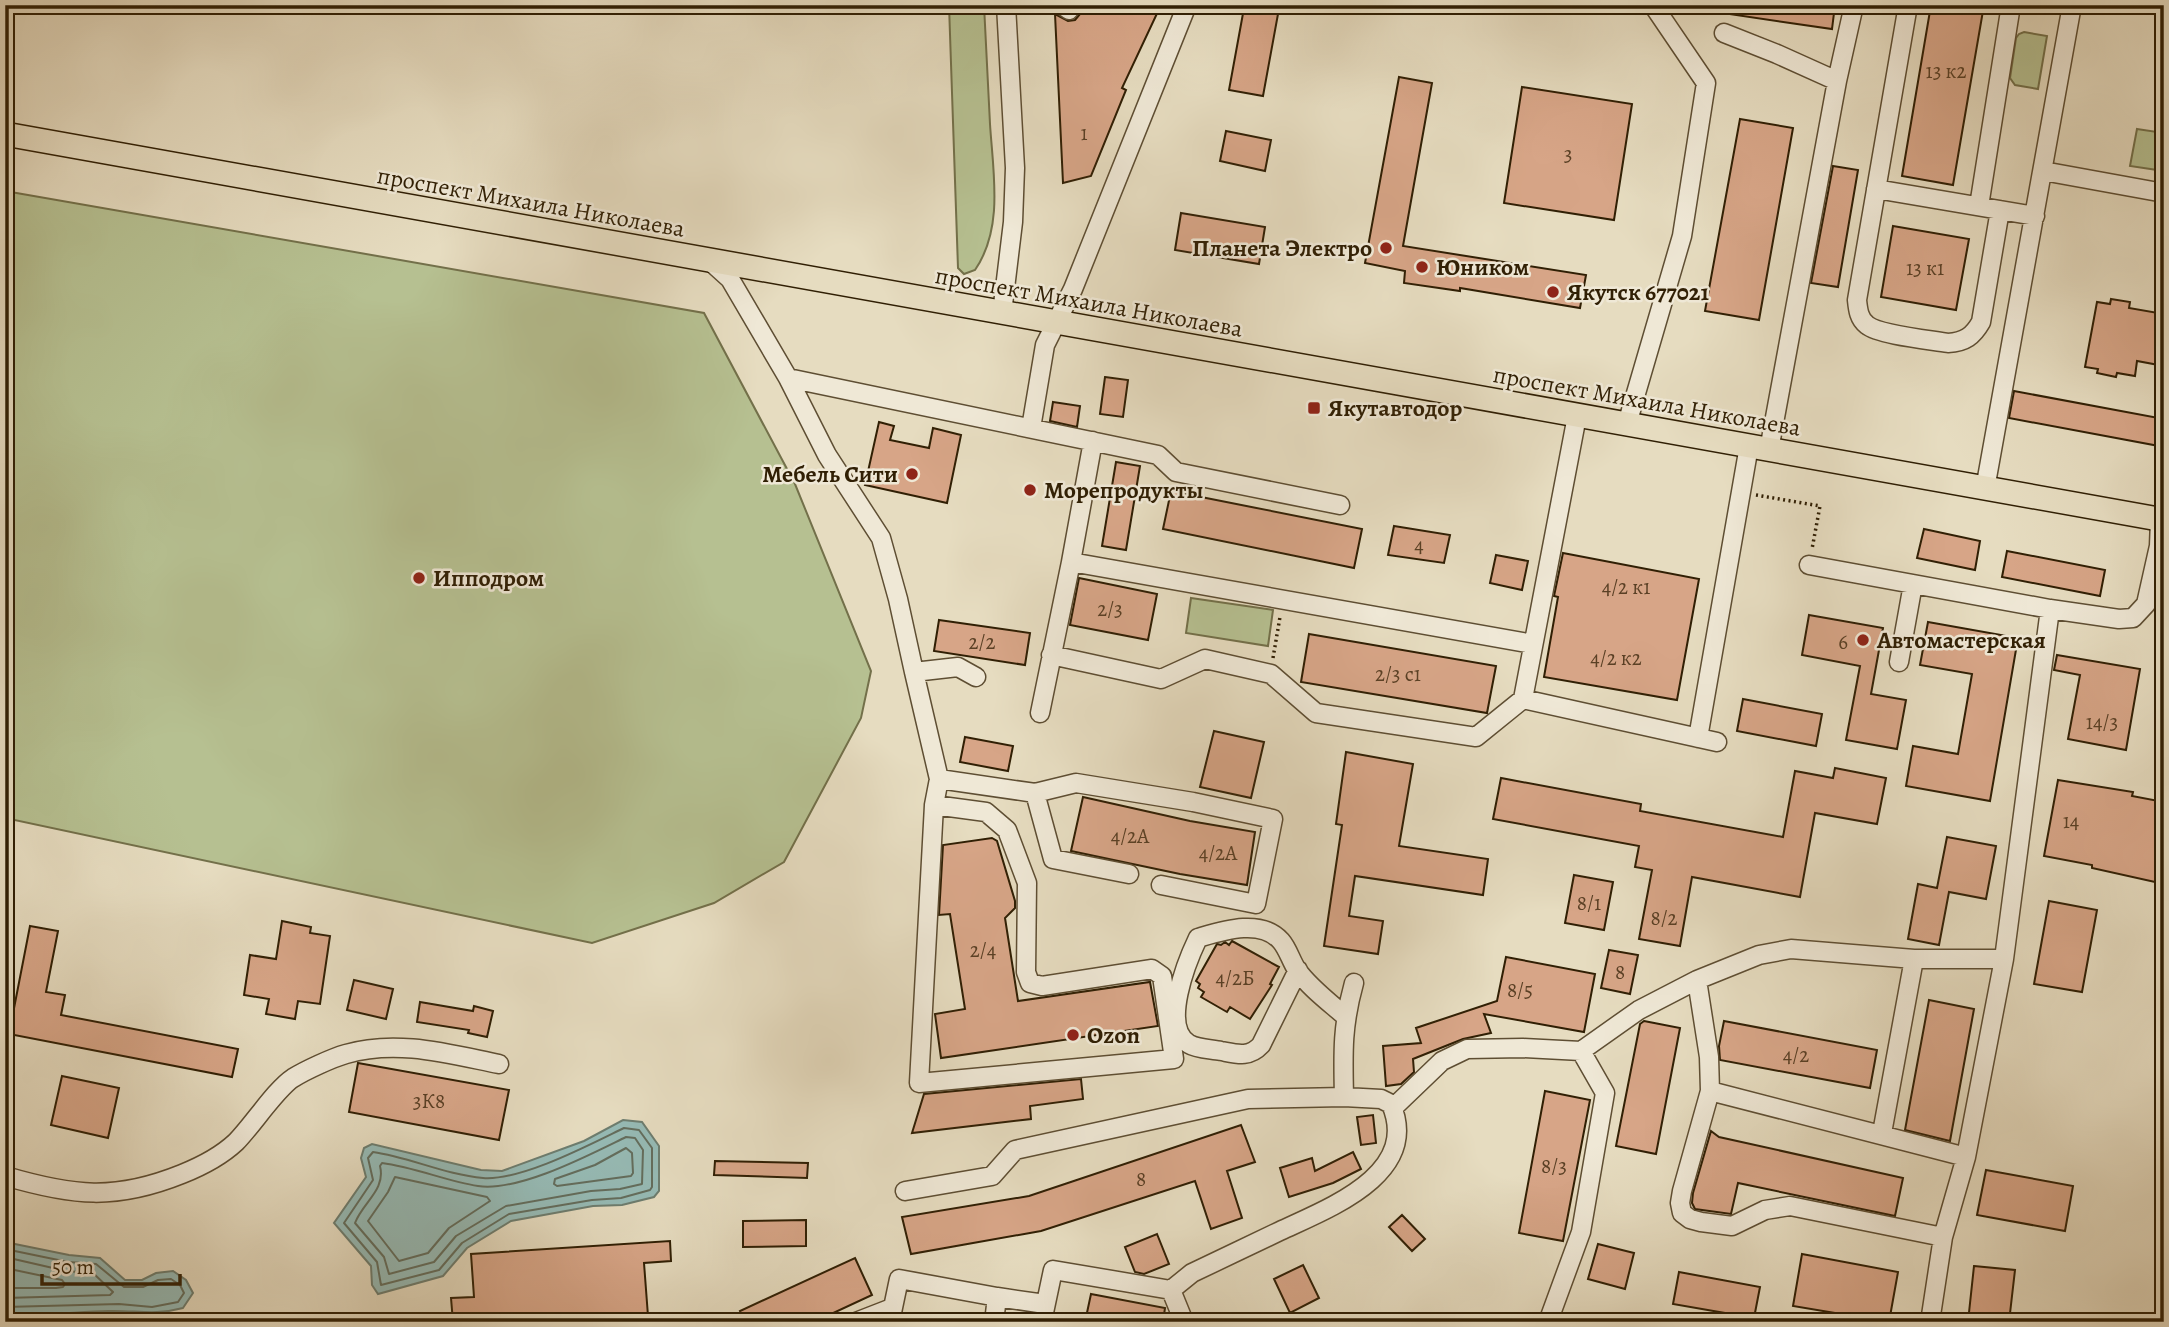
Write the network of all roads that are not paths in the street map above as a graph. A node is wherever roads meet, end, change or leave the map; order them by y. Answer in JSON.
{"nodes":[{"id":1,"x":1006,"y":5,"type":"edge"},
{"id":2,"x":1062,"y":5,"type":"edge"},
{"id":3,"x":1072,"y":5,"type":"edge"},
{"id":4,"x":1187,"y":5,"type":"edge"},
{"id":5,"x":1653,"y":5,"type":"edge"},
{"id":6,"x":1854,"y":5,"type":"edge"},
{"id":7,"x":1908,"y":5,"type":"edge"},
{"id":8,"x":2011,"y":5,"type":"edge"},
{"id":9,"x":2072,"y":5,"type":"edge"},
{"id":10,"x":1724,"y":33,"type":"dead end"},
{"id":11,"x":1837,"y":81,"type":"junction"},
{"id":12,"x":5,"y":134,"type":"edge"},
{"id":13,"x":2043,"y":171,"type":"junction"},
{"id":14,"x":1876,"y":189,"type":"junction"},
{"id":15,"x":2164,"y":194,"type":"edge"},
{"id":16,"x":1979,"y":206,"type":"junction"},
{"id":17,"x":2000,"y":210,"type":"junction"},
{"id":18,"x":2035,"y":216,"type":"junction"},
{"id":19,"x":709,"y":260,"type":"junction"},
{"id":20,"x":1002,"y":313,"type":"junction"},
{"id":21,"x":1056,"y":322,"type":"junction"},
{"id":22,"x":788,"y":378,"type":"junction"},
{"id":23,"x":1577,"y":415,"type":"junction"},
{"id":24,"x":1627,"y":425,"type":"junction"},
{"id":25,"x":1031,"y":428,"type":"junction"},
{"id":26,"x":1093,"y":441,"type":"junction"},
{"id":27,"x":1759,"y":448,"type":"junction"},
{"id":28,"x":1985,"y":489,"type":"junction"},
{"id":29,"x":1340,"y":505,"type":"dead end"},
{"id":30,"x":2162,"y":520,"type":"edge"},
{"id":31,"x":1071,"y":562,"type":"junction"},
{"id":32,"x":1810,"y":565,"type":"road end"},
{"id":33,"x":1913,"y":584,"type":"junction"},
{"id":34,"x":2050,"y":609,"type":"junction"},
{"id":35,"x":1533,"y":644,"type":"junction"},
{"id":36,"x":1051,"y":655,"type":"junction"},
{"id":37,"x":1899,"y":662,"type":"dead end"},
{"id":38,"x":914,"y":672,"type":"junction"},
{"id":39,"x":976,"y":677,"type":"dead end"},
{"id":40,"x":1523,"y":699,"type":"junction"},
{"id":41,"x":1040,"y":713,"type":"dead end"},
{"id":42,"x":1698,"y":738,"type":"junction"},
{"id":43,"x":1717,"y":742,"type":"dead end"},
{"id":44,"x":939,"y":779,"type":"junction"},
{"id":45,"x":1035,"y":793,"type":"junction"},
{"id":46,"x":934,"y":805,"type":"junction"},
{"id":47,"x":1129,"y":874,"type":"dead end"},
{"id":48,"x":1161,"y":885,"type":"dead end"},
{"id":49,"x":1914,"y":959,"type":"junction"},
{"id":50,"x":2004,"y":959,"type":"junction"},
{"id":51,"x":1297,"y":970,"type":"junction"},
{"id":52,"x":1697,"y":980,"type":"junction"},
{"id":53,"x":1354,"y":983,"type":"dead end"},
{"id":54,"x":1345,"y":1016,"type":"junction"},
{"id":55,"x":1581,"y":1051,"type":"junction"},
{"id":56,"x":499,"y":1064,"type":"dead end"},
{"id":57,"x":1710,"y":1091,"type":"junction"},
{"id":58,"x":1344,"y":1097,"type":"junction"},
{"id":59,"x":1393,"y":1108,"type":"junction"},
{"id":60,"x":1882,"y":1133,"type":"junction"},
{"id":61,"x":1966,"y":1157,"type":"junction"},
{"id":62,"x":5,"y":1176,"type":"edge"},
{"id":63,"x":905,"y":1191,"type":"dead end"},
{"id":64,"x":1943,"y":1237,"type":"junction"},
{"id":65,"x":1171,"y":1290,"type":"junction"},
{"id":66,"x":998,"y":1297,"type":"junction"},
{"id":67,"x":1044,"y":1313,"type":"edge"},
{"id":68,"x":891,"y":1315,"type":"edge"},
{"id":69,"x":856,"y":1322,"type":"edge"},
{"id":70,"x":994,"y":1322,"type":"edge"},
{"id":71,"x":1184,"y":1322,"type":"edge"},
{"id":72,"x":1548,"y":1322,"type":"edge"},
{"id":73,"x":1930,"y":1322,"type":"edge"}],
"edges":[{"from":1,"to":20,"type":"street"},
{"from":2,"to":3,"type":"street"},
{"from":4,"to":21,"type":"street"},
{"from":5,"to":24,"type":"street"},
{"from":6,"to":11,"type":"street"},
{"from":7,"to":14,"type":"street"},
{"from":8,"to":16,"type":"street"},
{"from":9,"to":13,"type":"street"},
{"from":10,"to":11,"type":"street"},
{"from":11,"to":27,"type":"street"},
{"from":12,"to":19,"type":"main road","name":"проспект Михаила Николаева"},
{"from":13,"to":15,"type":"street"},
{"from":13,"to":18,"type":"street"},
{"from":14,"to":16,"type":"street"},
{"from":14,"to":17,"type":"street"},
{"from":16,"to":17,"type":"street"},
{"from":17,"to":18,"type":"street"},
{"from":18,"to":28,"type":"street"},
{"from":19,"to":20,"type":"main road","name":"проспект Михаила Николаева"},
{"from":19,"to":22,"type":"street"},
{"from":20,"to":21,"type":"main road","name":"проспект Михаила Николаева"},
{"from":21,"to":23,"type":"main road","name":"проспект Михаила Николаева"},
{"from":21,"to":25,"type":"street"},
{"from":22,"to":25,"type":"street"},
{"from":22,"to":38,"type":"street"},
{"from":23,"to":24,"type":"main road","name":"проспект Михаила Николаева"},
{"from":23,"to":35,"type":"street"},
{"from":24,"to":27,"type":"main road","name":"проспект Михаила Николаева"},
{"from":25,"to":26,"type":"street"},
{"from":26,"to":29,"type":"street"},
{"from":26,"to":31,"type":"street"},
{"from":27,"to":28,"type":"main road","name":"проспект Михаила Николаева"},
{"from":27,"to":42,"type":"street"},
{"from":28,"to":30,"type":"main road","name":"проспект Михаила Николаева"},
{"from":30,"to":34,"type":"street"},
{"from":31,"to":35,"type":"street"},
{"from":31,"to":36,"type":"street"},
{"from":32,"to":33,"type":"street"},
{"from":33,"to":34,"type":"street"},
{"from":33,"to":37,"type":"street"},
{"from":34,"to":50,"type":"street"},
{"from":35,"to":40,"type":"street"},
{"from":36,"to":40,"type":"street"},
{"from":36,"to":41,"type":"street"},
{"from":38,"to":39,"type":"street"},
{"from":38,"to":44,"type":"street"},
{"from":40,"to":42,"type":"street"},
{"from":42,"to":43,"type":"street"},
{"from":44,"to":45,"type":"street"},
{"from":44,"to":46,"type":"street"},
{"from":45,"to":47,"type":"street"},
{"from":45,"to":48,"type":"street"},
{"from":46,"to":46,"type":"street"},
{"from":49,"to":50,"type":"street"},
{"from":49,"to":52,"type":"street"},
{"from":49,"to":60,"type":"street"},
{"from":50,"to":61,"type":"street"},
{"from":51,"to":51,"type":"street"},
{"from":51,"to":54,"type":"street"},
{"from":52,"to":55,"type":"street"},
{"from":52,"to":57,"type":"street"},
{"from":53,"to":54,"type":"street"},
{"from":54,"to":58,"type":"street"},
{"from":55,"to":59,"type":"street"},
{"from":55,"to":72,"type":"street"},
{"from":56,"to":62,"type":"street"},
{"from":57,"to":60,"type":"street"},
{"from":57,"to":64,"type":"street"},
{"from":58,"to":59,"type":"street"},
{"from":58,"to":63,"type":"street"},
{"from":59,"to":65,"type":"street"},
{"from":60,"to":61,"type":"street"},
{"from":61,"to":64,"type":"street"},
{"from":64,"to":73,"type":"street"},
{"from":65,"to":67,"type":"street"},
{"from":65,"to":71,"type":"street"},
{"from":66,"to":67,"type":"street"},
{"from":66,"to":68,"type":"street"},
{"from":66,"to":70,"type":"street"},
{"from":68,"to":69,"type":"street"}]}
